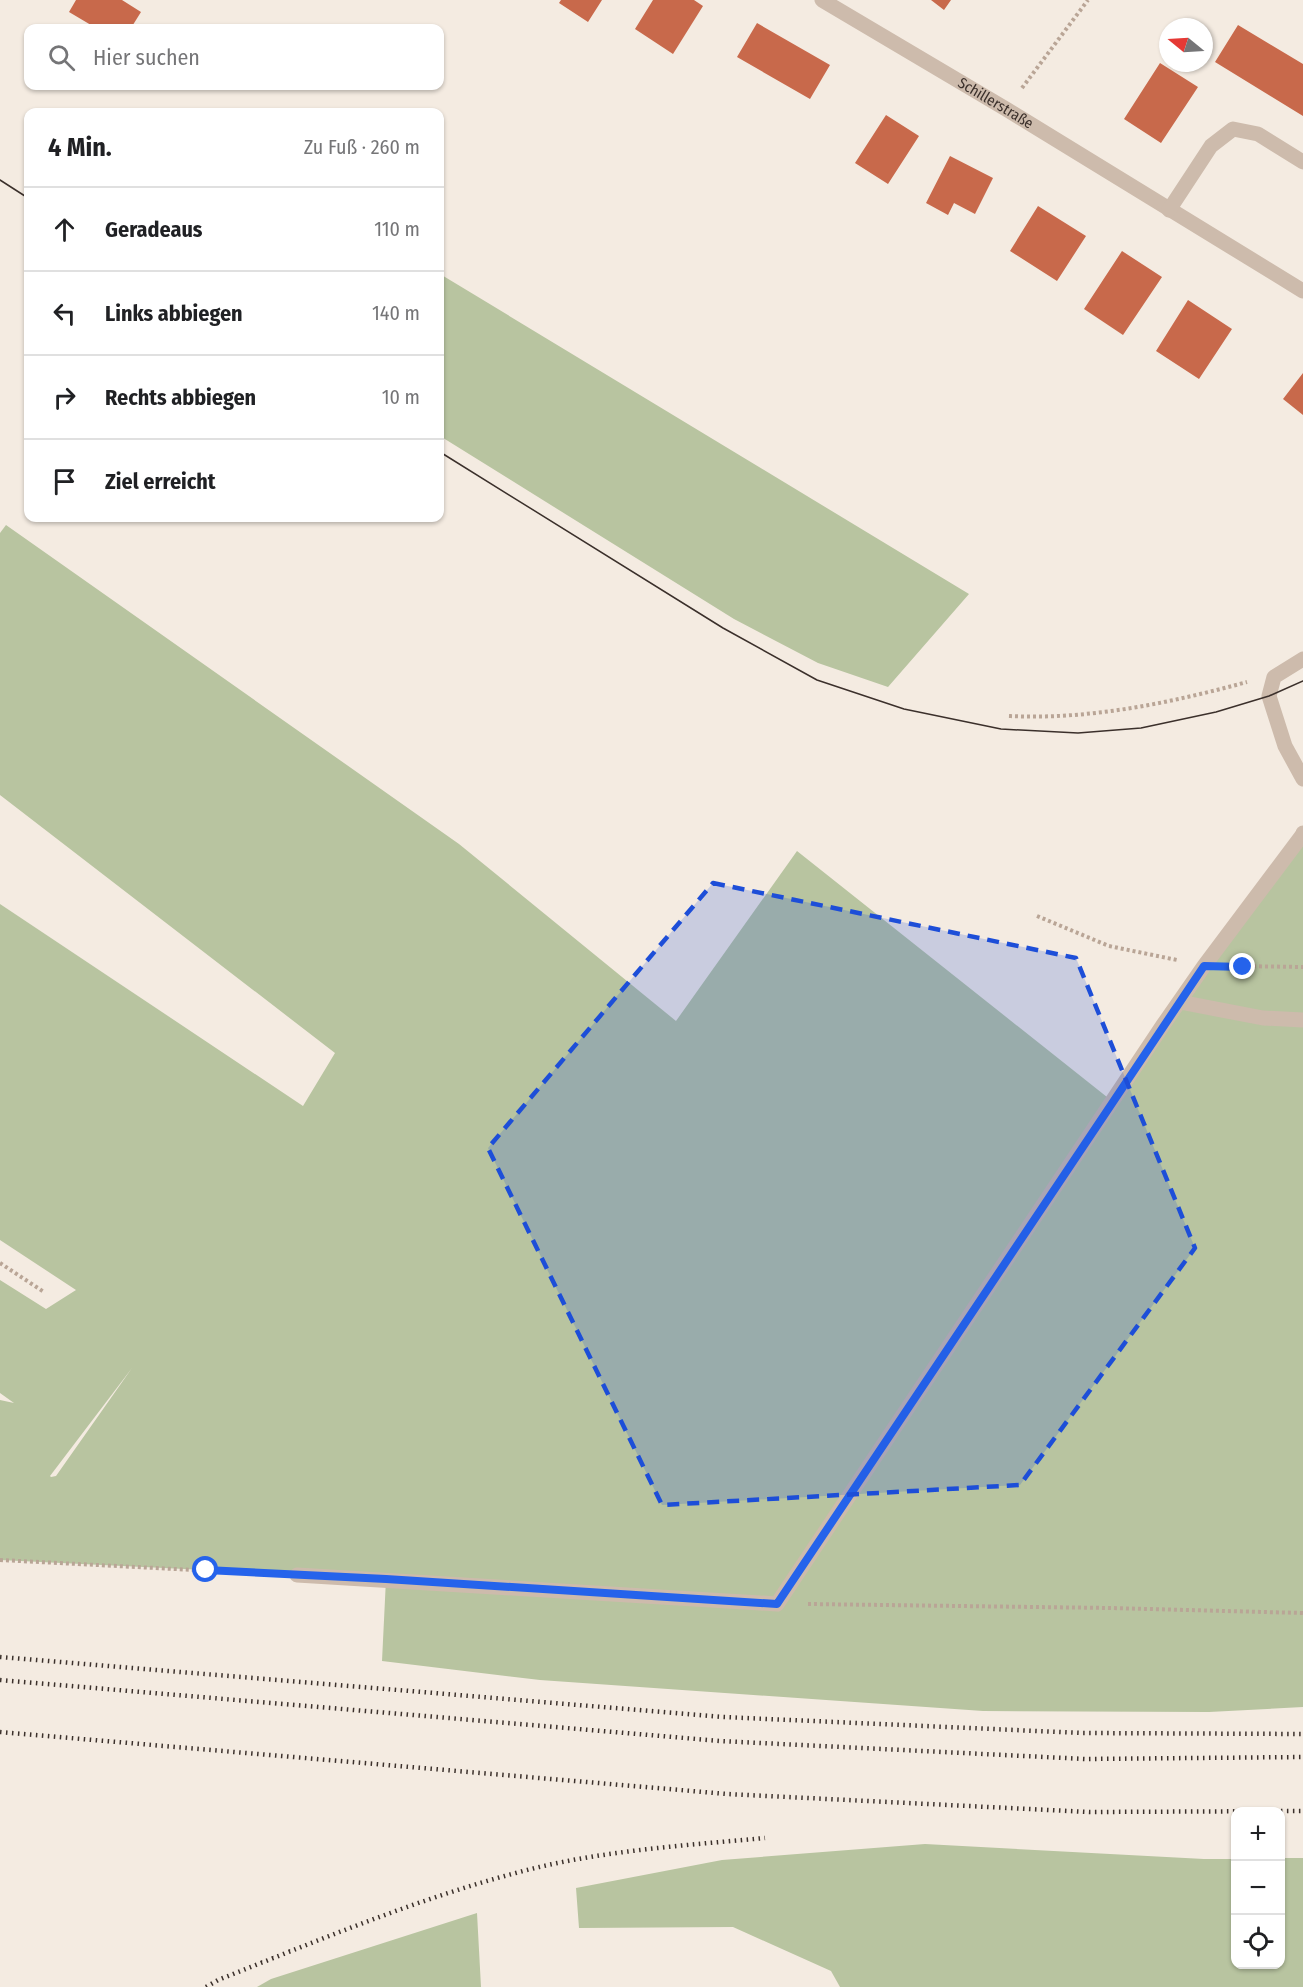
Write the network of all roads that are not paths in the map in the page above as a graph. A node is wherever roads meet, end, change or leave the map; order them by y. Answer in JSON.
{"nodes":[{"id":1,"x":827,"y":1,"type":"edge"},
{"id":2,"x":1303,"y":162,"type":"edge"},
{"id":3,"x":1168,"y":210,"type":"junction"},
{"id":4,"x":1302,"y":288,"type":"edge"},
{"id":5,"x":1303,"y":659,"type":"edge"},
{"id":6,"x":1303,"y":779,"type":"edge"},
{"id":7,"x":1303,"y":834,"type":"edge"},
{"id":8,"x":1180,"y":1002,"type":"junction"},
{"id":9,"x":1303,"y":1020,"type":"edge"},
{"id":10,"x":297,"y":1575,"type":"road end"}],
"edges":[{"from":1,"to":3,"type":"street","name":"Schillerstraße"},
{"from":2,"to":3,"type":"street"},
{"from":3,"to":4,"type":"street","name":"Schillerstraße"},
{"from":5,"to":6,"type":"street"},
{"from":7,"to":8,"type":"street"},
{"from":8,"to":9,"type":"street"},
{"from":8,"to":10,"type":"street"}]}
